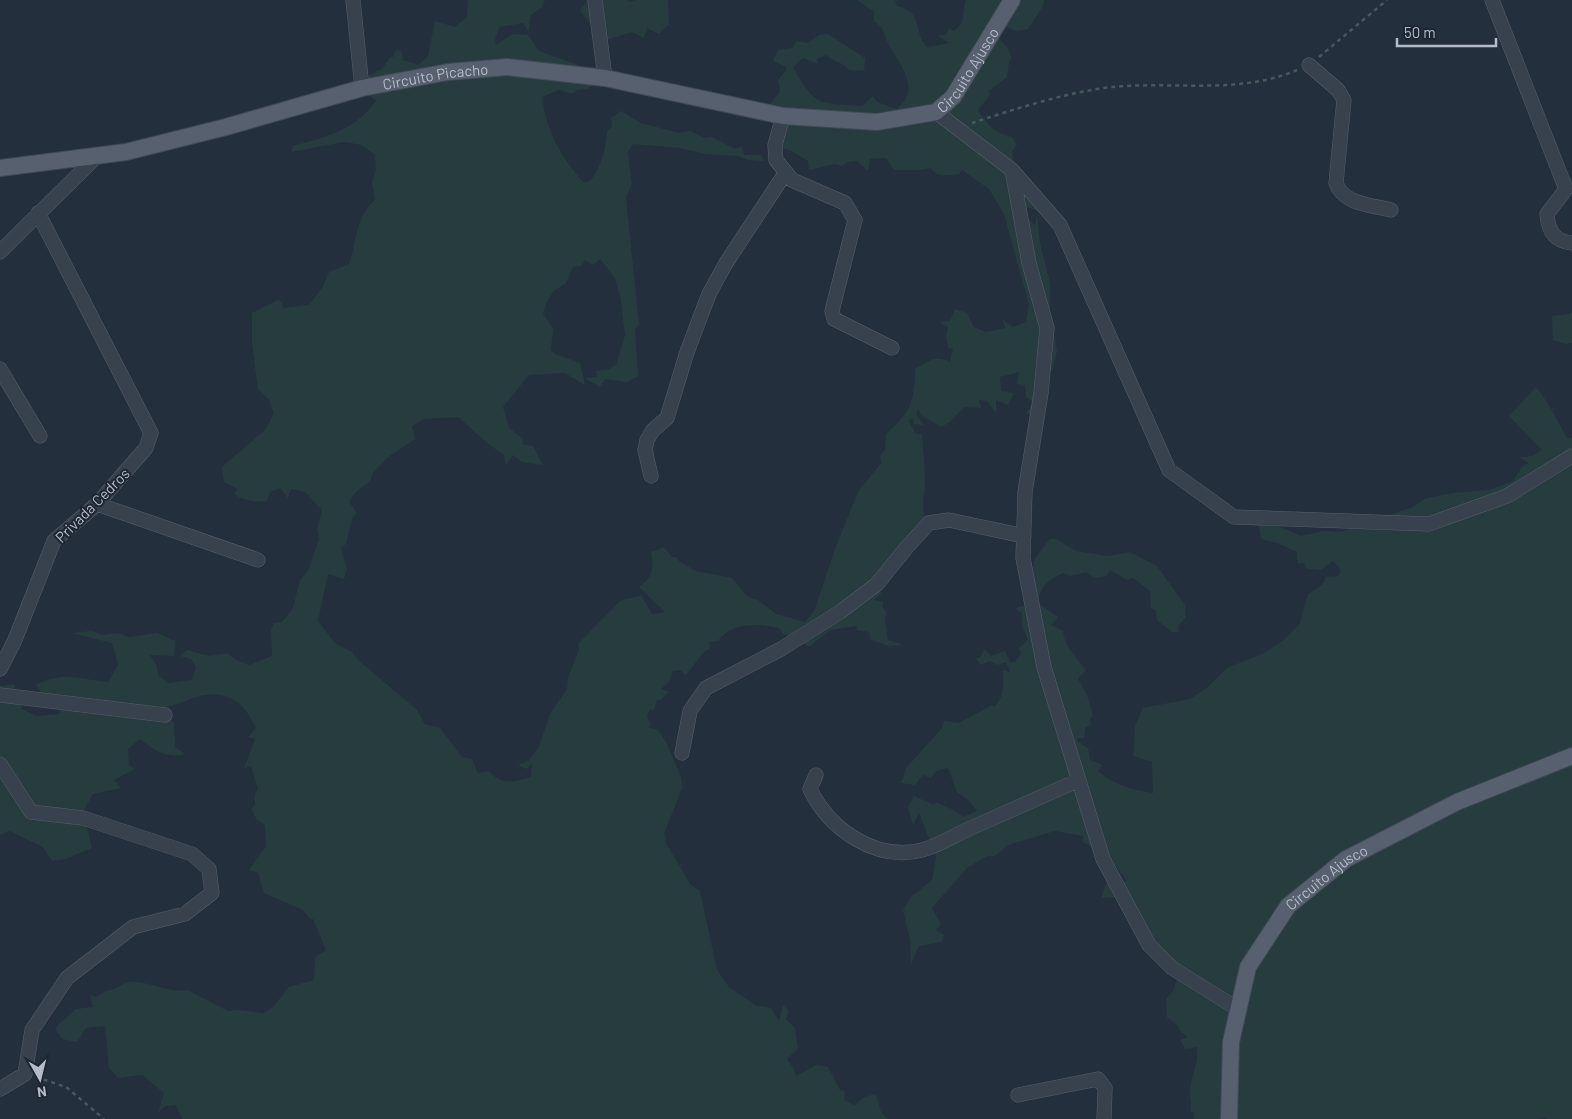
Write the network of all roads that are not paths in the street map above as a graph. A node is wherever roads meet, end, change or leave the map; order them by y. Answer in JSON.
{"nodes":[{"id":1,"x":353,"y":0,"type":"edge"},
{"id":2,"x":595,"y":0,"type":"edge"},
{"id":3,"x":1012,"y":0,"type":"edge"},
{"id":4,"x":1492,"y":0,"type":"edge"},
{"id":5,"x":1309,"y":65,"type":"road end"},
{"id":6,"x":606,"y":78,"type":"junction"},
{"id":7,"x":362,"y":88,"type":"junction"},
{"id":8,"x":936,"y":112,"type":"junction"},
{"id":9,"x":783,"y":116,"type":"junction"},
{"id":10,"x":877,"y":122,"type":"joint"},
{"id":11,"x":97,"y":156,"type":"junction"},
{"id":12,"x":0,"y":168,"type":"edge"},
{"id":13,"x":1012,"y":170,"type":"junction"},
{"id":14,"x":786,"y":172,"type":"junction"},
{"id":15,"x":1569,"y":190,"type":"edge"},
{"id":16,"x":1391,"y":210,"type":"dead end"},
{"id":17,"x":38,"y":213,"type":"junction"},
{"id":18,"x":1572,"y":243,"type":"edge"},
{"id":19,"x":0,"y":252,"type":"edge"},
{"id":20,"x":892,"y":348,"type":"dead end"},
{"id":21,"x":0,"y":368,"type":"edge"},
{"id":22,"x":40,"y":436,"type":"dead end"},
{"id":23,"x":1572,"y":456,"type":"edge"},
{"id":24,"x":650,"y":476,"type":"dead end"},
{"id":25,"x":97,"y":504,"type":"junction"},
{"id":26,"x":1024,"y":536,"type":"junction"},
{"id":27,"x":258,"y":560,"type":"dead end"},
{"id":28,"x":0,"y":669,"type":"edge"},
{"id":29,"x":0,"y":695,"type":"edge"},
{"id":30,"x":165,"y":715,"type":"dead end"},
{"id":31,"x":682,"y":753,"type":"dead end"},
{"id":32,"x":1572,"y":756,"type":"edge"},
{"id":33,"x":0,"y":764,"type":"edge"},
{"id":34,"x":816,"y":775,"type":"dead end"},
{"id":35,"x":1079,"y":780,"type":"junction"},
{"id":36,"x":1238,"y":1009,"type":"junction"},
{"id":37,"x":0,"y":1089,"type":"edge"},
{"id":38,"x":1018,"y":1095,"type":"dead end"},
{"id":39,"x":1104,"y":1119,"type":"edge"},
{"id":40,"x":1229,"y":1119,"type":"edge"}],
"edges":[{"from":1,"to":7,"type":"street"},
{"from":2,"to":6,"type":"street"},
{"from":3,"to":8,"type":"main road","name":"Circuito Ajusco"},
{"from":4,"to":15,"type":"street"},
{"from":5,"to":16,"type":"street"},
{"from":6,"to":7,"type":"main road","name":"Circuito Picacho"},
{"from":6,"to":9,"type":"main road","name":"Circuito Picacho"},
{"from":7,"to":11,"type":"main road","name":"Circuito Picacho"},
{"from":8,"to":10,"type":"main road","name":"Circuito Ajusco"},
{"from":8,"to":13,"type":"street"},
{"from":9,"to":10,"type":"main road","name":"Circuito Picacho"},
{"from":9,"to":14,"type":"street"},
{"from":11,"to":12,"type":"main road","name":"Circuito Picacho"},
{"from":11,"to":17,"type":"street"},
{"from":13,"to":23,"type":"street"},
{"from":13,"to":26,"type":"street"},
{"from":14,"to":20,"type":"street"},
{"from":14,"to":24,"type":"street"},
{"from":15,"to":18,"type":"street"},
{"from":17,"to":19,"type":"street"},
{"from":17,"to":25,"type":"street","name":"Privada Cedros"},
{"from":21,"to":22,"type":"street"},
{"from":25,"to":27,"type":"street"},
{"from":25,"to":28,"type":"street","name":"Privada Cedros"},
{"from":26,"to":31,"type":"street"},
{"from":26,"to":35,"type":"street"},
{"from":29,"to":30,"type":"street"},
{"from":32,"to":36,"type":"main road","name":"Circuito Ajusco"},
{"from":33,"to":37,"type":"street"},
{"from":34,"to":35,"type":"street"},
{"from":35,"to":36,"type":"street"},
{"from":36,"to":40,"type":"main road","name":"Circuito Ajusco"},
{"from":38,"to":39,"type":"street"}]}
